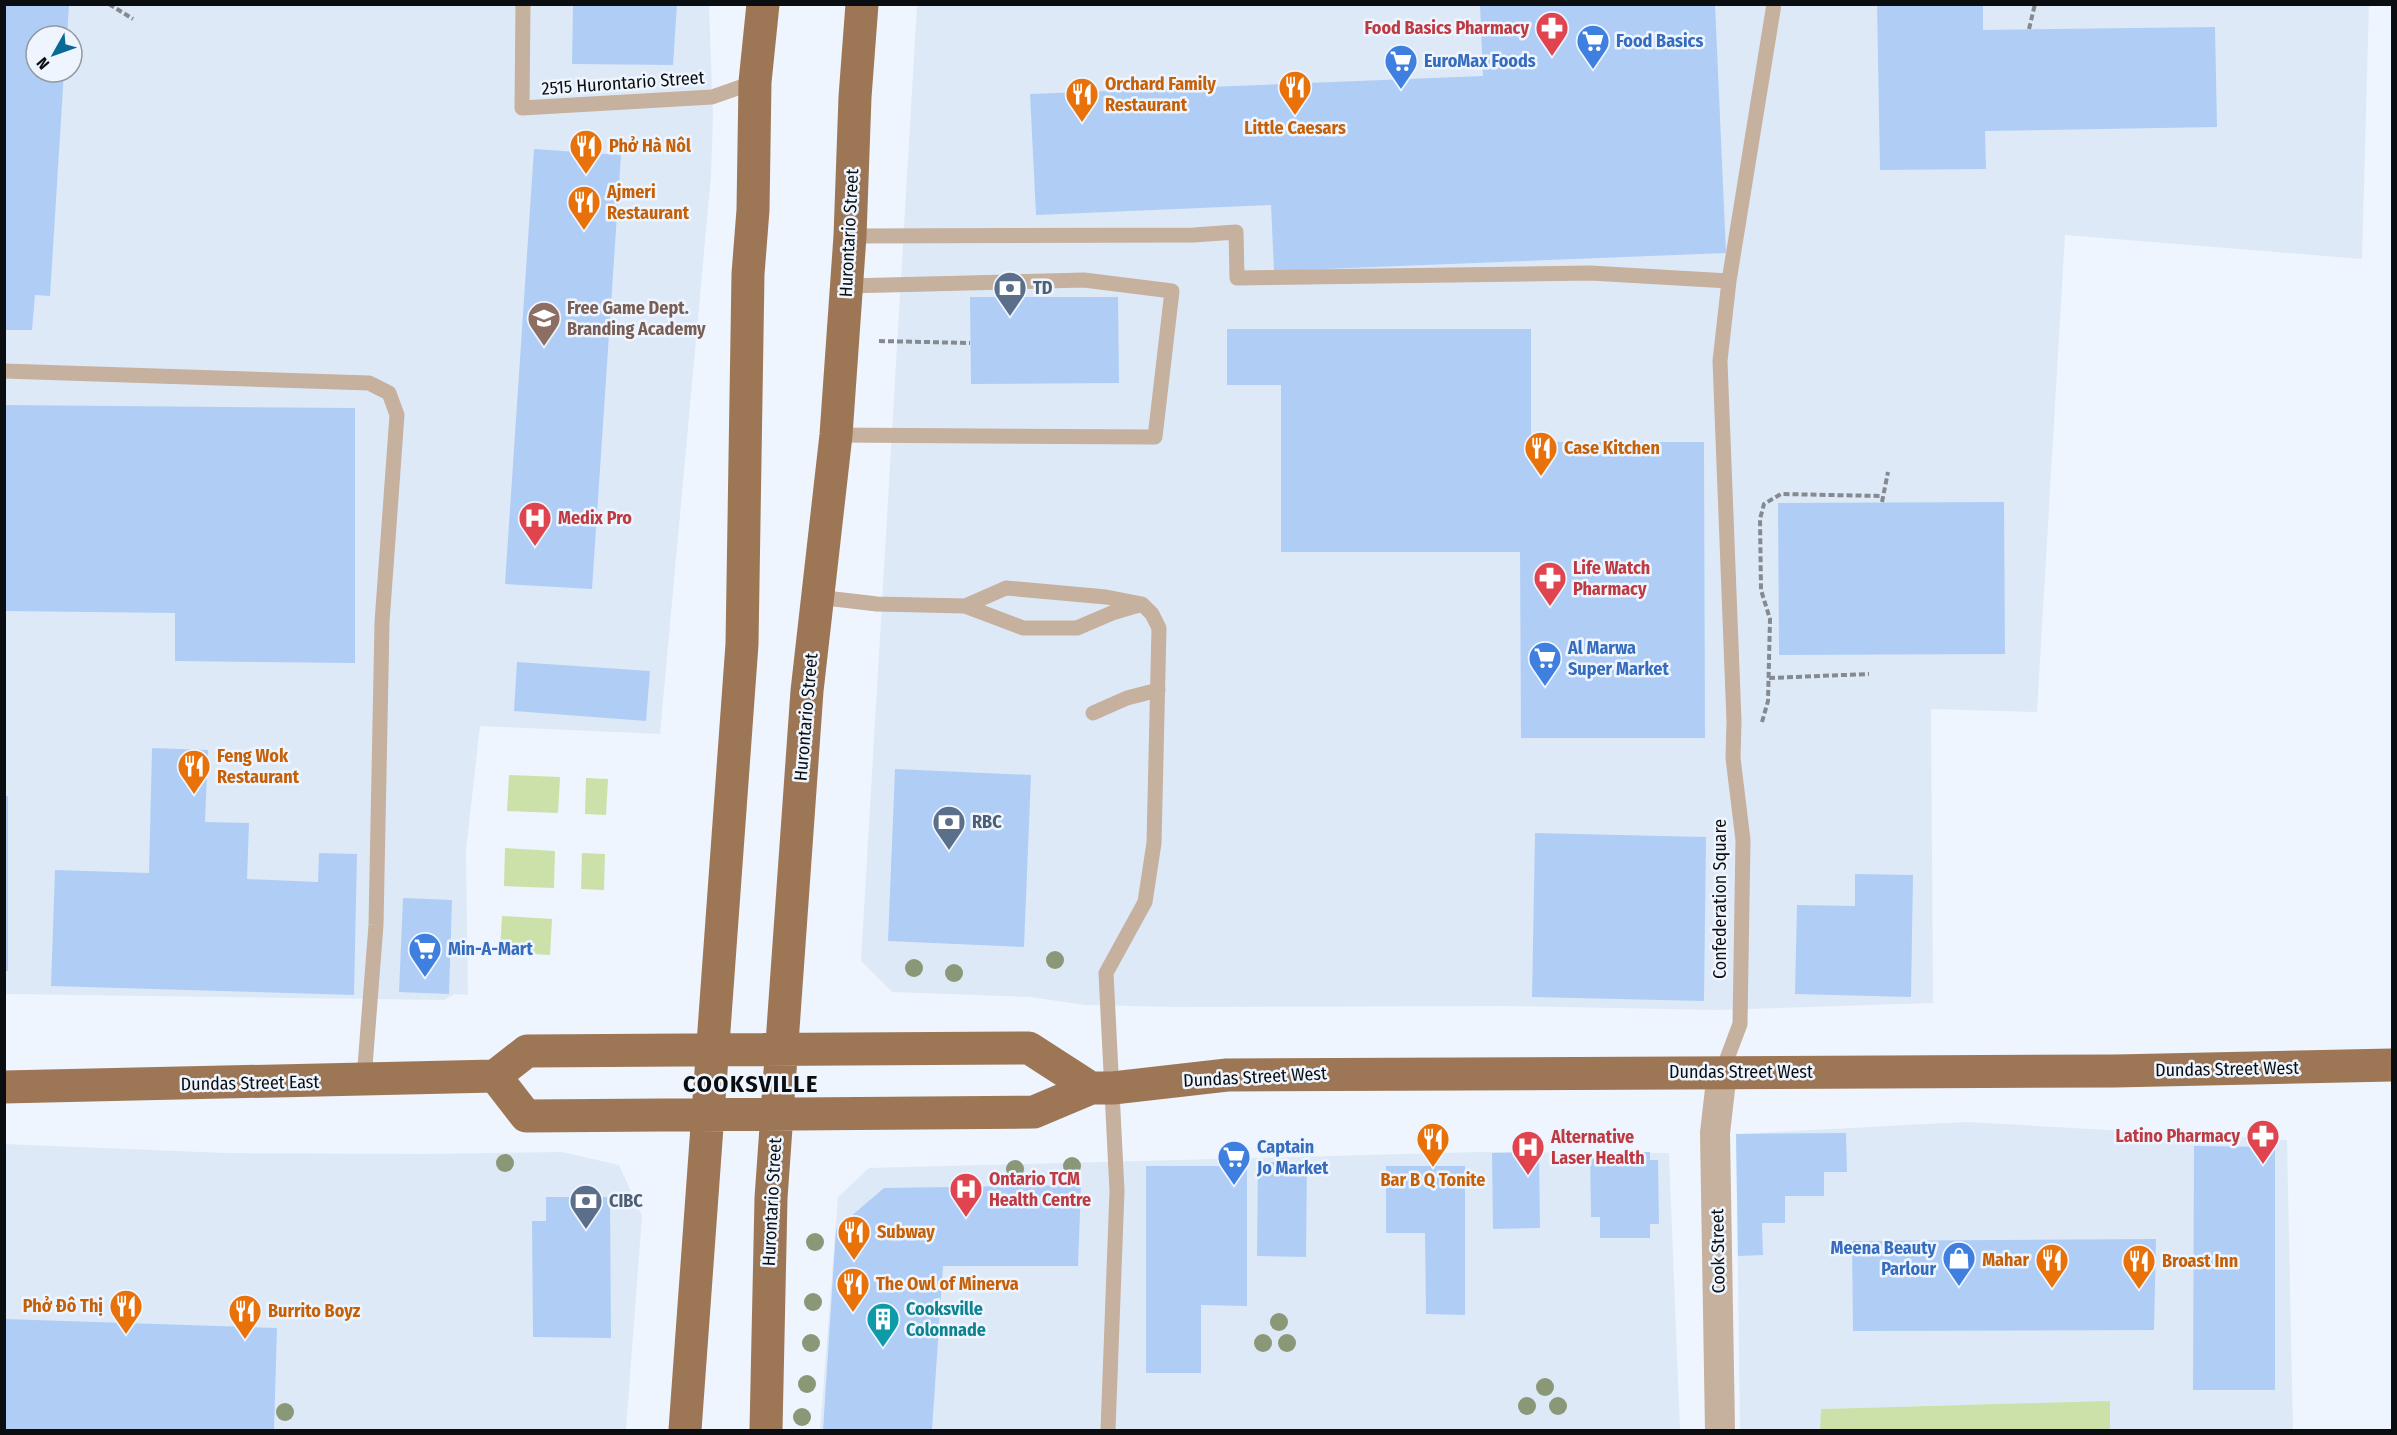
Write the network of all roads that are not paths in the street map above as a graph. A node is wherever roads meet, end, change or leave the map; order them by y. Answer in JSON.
{"nodes":[{"id":1,"x":523,"y":4,"type":"edge"},
{"id":2,"x":763,"y":4,"type":"edge"},
{"id":3,"x":862,"y":4,"type":"edge"},
{"id":4,"x":1774,"y":4,"type":"edge"},
{"id":5,"x":755,"y":82,"type":"junction"},
{"id":6,"x":850,"y":236,"type":"junction"},
{"id":7,"x":1729,"y":281,"type":"junction"},
{"id":8,"x":846,"y":286,"type":"junction"},
{"id":9,"x":4,"y":371,"type":"edge"},
{"id":10,"x":836,"y":435,"type":"junction"},
{"id":11,"x":817,"y":597,"type":"junction"},
{"id":12,"x":1142,"y":604,"type":"junction"},
{"id":13,"x":965,"y":606,"type":"junction"},
{"id":14,"x":1158,"y":690,"type":"junction"},
{"id":15,"x":1093,"y":712,"type":"dead end"},
{"id":16,"x":781,"y":1049,"type":"junction"},
{"id":17,"x":713,"y":1050,"type":"junction"},
{"id":18,"x":2392,"y":1065,"type":"edge"},
{"id":19,"x":1722,"y":1072,"type":"junction"},
{"id":20,"x":495,"y":1076,"type":"junction"},
{"id":21,"x":364,"y":1079,"type":"junction"},
{"id":22,"x":4,"y":1087,"type":"edge"},
{"id":23,"x":1102,"y":1088,"type":"junction"},
{"id":24,"x":777,"y":1115,"type":"junction"},
{"id":25,"x":709,"y":1116,"type":"junction"},
{"id":26,"x":685,"y":1431,"type":"edge"},
{"id":27,"x":766,"y":1431,"type":"edge"},
{"id":28,"x":1108,"y":1431,"type":"edge"},
{"id":29,"x":1720,"y":1431,"type":"edge"}],
"edges":[{"from":1,"to":5,"type":"lane","name":"2515 Hurontario Street"},
{"from":2,"to":5,"type":"main road"},
{"from":3,"to":6,"type":"main road","name":"Hurontario Street"},
{"from":4,"to":7,"type":"lane","name":"Confederation Square"},
{"from":5,"to":17,"type":"main road"},
{"from":6,"to":7,"type":"lane"},
{"from":6,"to":8,"type":"main road","name":"Hurontario Street"},
{"from":7,"to":19,"type":"lane","name":"Confederation Square"},
{"from":8,"to":10,"type":"main road","name":"Hurontario Street"},
{"from":8,"to":10,"type":"lane"},
{"from":9,"to":21,"type":"lane"},
{"from":10,"to":11,"type":"main road","name":"Hurontario Street"},
{"from":11,"to":13,"type":"lane"},
{"from":11,"to":16,"type":"main road","name":"Hurontario Street"},
{"from":12,"to":13,"type":"lane"},
{"from":12,"to":13,"type":"lane"},
{"from":12,"to":14,"type":"lane"},
{"from":14,"to":15,"type":"lane"},
{"from":14,"to":23,"type":"lane"},
{"from":16,"to":17,"type":"main road"},
{"from":16,"to":23,"type":"main road"},
{"from":16,"to":24,"type":"main road","name":"Hurontario Street"},
{"from":17,"to":20,"type":"main road"},
{"from":17,"to":25,"type":"main road"},
{"from":18,"to":19,"type":"main road","name":"Dundas Street West"},
{"from":19,"to":23,"type":"main road","name":"Dundas Street West"},
{"from":19,"to":29,"type":"street","name":"Cook Street"},
{"from":20,"to":21,"type":"main road","name":"Dundas Street East"},
{"from":20,"to":25,"type":"main road"},
{"from":21,"to":22,"type":"main road","name":"Dundas Street East"},
{"from":23,"to":24,"type":"main road","name":"Dundas Street West"},
{"from":23,"to":28,"type":"lane"},
{"from":24,"to":25,"type":"main road","name":"Dundas Street West"},
{"from":24,"to":27,"type":"main road","name":"Hurontario Street"},
{"from":25,"to":26,"type":"main road"}]}
